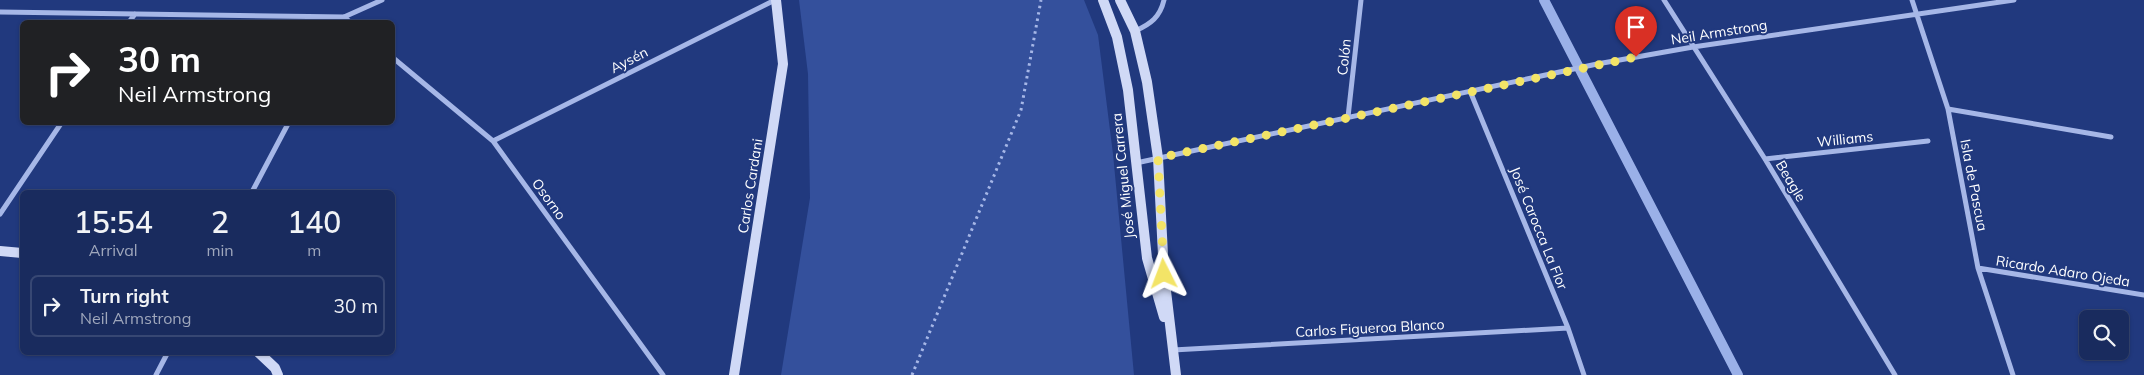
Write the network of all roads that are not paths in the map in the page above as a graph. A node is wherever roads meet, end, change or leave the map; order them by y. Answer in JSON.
{"nodes":[{"id":1,"x":382,"y":0,"type":"edge"},
{"id":2,"x":776,"y":0,"type":"edge"},
{"id":3,"x":1103,"y":0,"type":"edge"},
{"id":4,"x":1120,"y":0,"type":"edge"},
{"id":5,"x":1164,"y":0,"type":"edge"},
{"id":6,"x":1361,"y":0,"type":"edge"},
{"id":7,"x":1664,"y":0,"type":"edge"},
{"id":8,"x":1912,"y":0,"type":"edge"},
{"id":9,"x":2014,"y":0,"type":"edge"},
{"id":10,"x":0,"y":12,"type":"edge"},
{"id":11,"x":135,"y":14,"type":"junction"},
{"id":12,"x":1916,"y":15,"type":"junction"},
{"id":13,"x":344,"y":17,"type":"junction"},
{"id":14,"x":130,"y":20,"type":"edge"},
{"id":15,"x":342,"y":20,"type":"edge"},
{"id":16,"x":348,"y":20,"type":"edge"},
{"id":17,"x":1134,"y":31,"type":"junction"},
{"id":18,"x":1693,"y":47,"type":"junction"},
{"id":19,"x":395,"y":60,"type":"edge"},
{"id":20,"x":1470,"y":91,"type":"junction"},
{"id":21,"x":1948,"y":109,"type":"junction"},
{"id":22,"x":1348,"y":118,"type":"junction"},
{"id":23,"x":60,"y":125,"type":"edge"},
{"id":24,"x":287,"y":125,"type":"edge"},
{"id":25,"x":2112,"y":137,"type":"dead end"},
{"id":26,"x":493,"y":141,"type":"junction"},
{"id":27,"x":1928,"y":141,"type":"dead end"},
{"id":28,"x":1158,"y":158,"type":"junction"},
{"id":29,"x":1765,"y":159,"type":"junction"},
{"id":30,"x":1136,"y":163,"type":"junction"},
{"id":31,"x":253,"y":190,"type":"edge"},
{"id":32,"x":0,"y":214,"type":"edge"},
{"id":33,"x":0,"y":251,"type":"edge"},
{"id":34,"x":20,"y":253,"type":"edge"},
{"id":35,"x":1978,"y":268,"type":"junction"},
{"id":36,"x":2144,"y":296,"type":"edge"},
{"id":37,"x":1568,"y":328,"type":"junction"},
{"id":38,"x":1173,"y":350,"type":"junction"},
{"id":39,"x":166,"y":355,"type":"edge"},
{"id":40,"x":261,"y":355,"type":"edge"},
{"id":41,"x":156,"y":375,"type":"edge"},
{"id":42,"x":278,"y":375,"type":"edge"},
{"id":43,"x":663,"y":375,"type":"edge"},
{"id":44,"x":734,"y":375,"type":"edge"},
{"id":45,"x":1176,"y":375,"type":"edge"},
{"id":46,"x":1584,"y":375,"type":"edge"},
{"id":47,"x":1895,"y":375,"type":"edge"},
{"id":48,"x":2013,"y":375,"type":"edge"}],
"edges":[{"from":1,"to":13,"type":"street"},
{"from":2,"to":26,"type":"street","name":"Aysén"},
{"from":2,"to":44,"type":"main road","name":"Carlos Cardani"},
{"from":3,"to":30,"type":"main road","name":"José Miguel Carrera"},
{"from":4,"to":17,"type":"main road","name":"José Miguel Carrera"},
{"from":5,"to":17,"type":"street"},
{"from":6,"to":22,"type":"street","name":"Colón"},
{"from":7,"to":18,"type":"street","name":"Beagle"},
{"from":8,"to":12,"type":"street","name":"Isla de Pascua"},
{"from":9,"to":12,"type":"street","name":"Neil Armstrong"},
{"from":10,"to":11,"type":"street"},
{"from":11,"to":13,"type":"street"},
{"from":11,"to":14,"type":"street"},
{"from":12,"to":18,"type":"street","name":"Neil Armstrong"},
{"from":12,"to":21,"type":"street","name":"Isla de Pascua"},
{"from":13,"to":15,"type":"street"},
{"from":13,"to":16,"type":"street"},
{"from":17,"to":28,"type":"main road","name":"José Miguel Carrera"},
{"from":18,"to":20,"type":"street","name":"Neil Armstrong"},
{"from":18,"to":29,"type":"street","name":"Beagle"},
{"from":19,"to":26,"type":"street","name":"Osorno"},
{"from":20,"to":22,"type":"street","name":"Neil Armstrong"},
{"from":20,"to":37,"type":"street","name":"José Carocca La Flor"},
{"from":21,"to":25,"type":"street"},
{"from":21,"to":35,"type":"street","name":"Isla de Pascua"},
{"from":22,"to":28,"type":"street","name":"Neil Armstrong"},
{"from":23,"to":32,"type":"street"},
{"from":24,"to":31,"type":"street"},
{"from":26,"to":43,"type":"street","name":"Osorno"},
{"from":27,"to":29,"type":"street","name":"Williams"},
{"from":28,"to":30,"type":"street","name":"Neil Armstrong"},
{"from":28,"to":38,"type":"main road","name":"José Miguel Carrera"},
{"from":29,"to":47,"type":"street","name":"Beagle"},
{"from":30,"to":38,"type":"main road","name":"José Miguel Carrera"},
{"from":33,"to":34,"type":"main road"},
{"from":35,"to":36,"type":"street","name":"Ricardo Adaro Ojeda"},
{"from":35,"to":48,"type":"street","name":"Isla de Pascua"},
{"from":37,"to":38,"type":"street","name":"Carlos Figueroa Blanco"},
{"from":37,"to":46,"type":"street","name":"José Carocca La Flor"},
{"from":38,"to":45,"type":"main road","name":"José Miguel Carrera"},
{"from":39,"to":41,"type":"street"},
{"from":40,"to":42,"type":"main road"}]}
